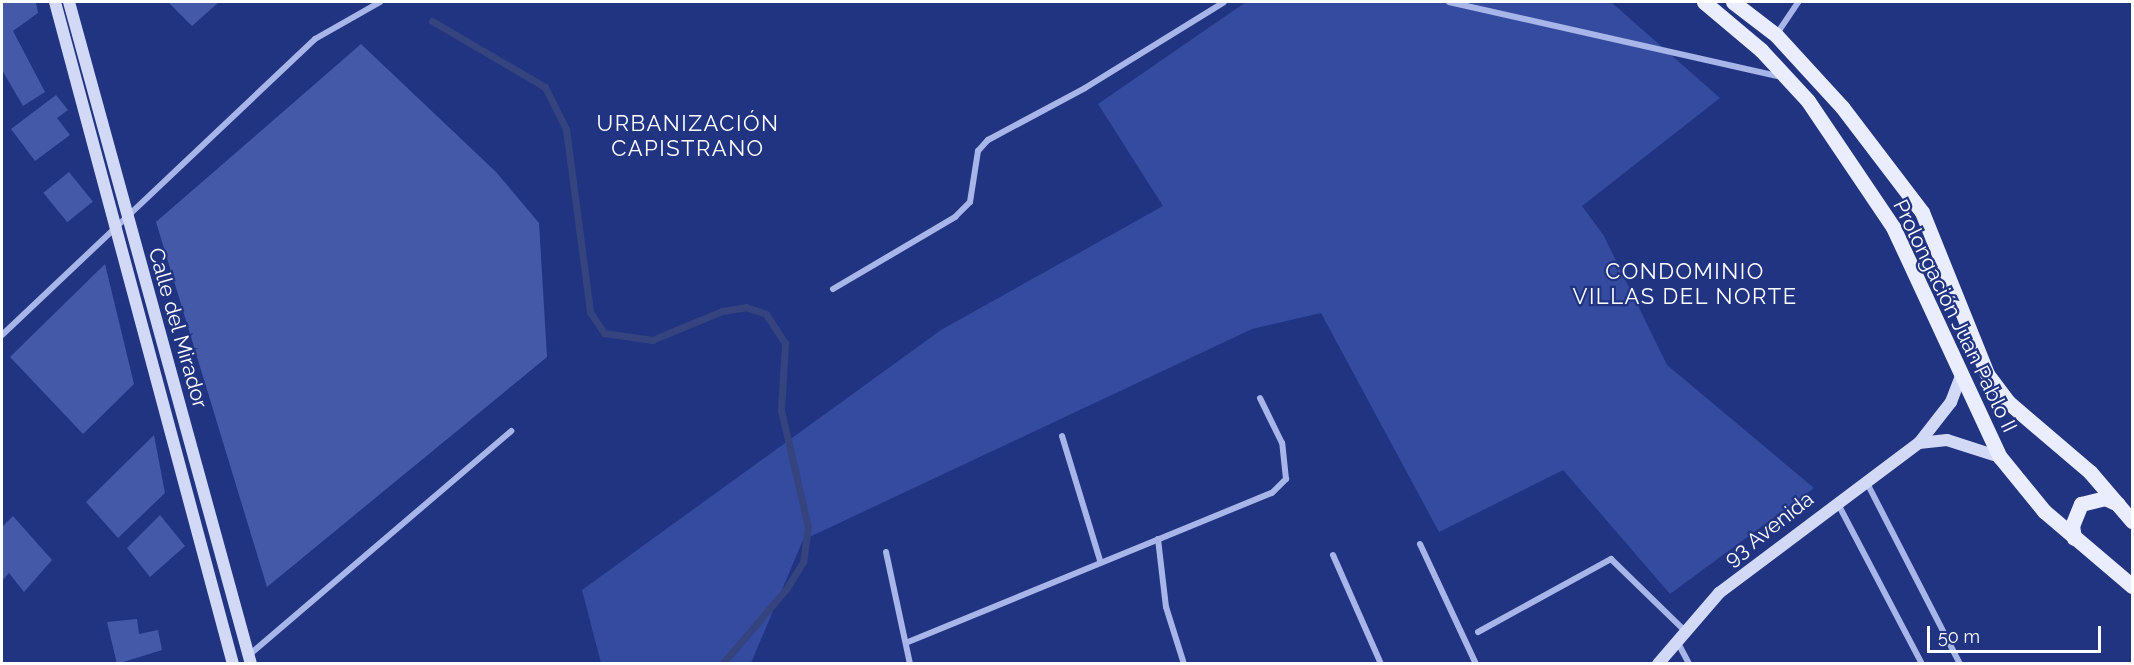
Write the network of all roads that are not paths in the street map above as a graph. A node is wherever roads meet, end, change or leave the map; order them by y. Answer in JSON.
{"nodes":[{"id":1,"x":55,"y":2,"type":"edge"},
{"id":2,"x":69,"y":2,"type":"edge"},
{"id":3,"x":380,"y":2,"type":"edge"},
{"id":4,"x":1224,"y":2,"type":"edge"},
{"id":5,"x":1449,"y":2,"type":"edge"},
{"id":6,"x":1704,"y":2,"type":"edge"},
{"id":7,"x":1733,"y":2,"type":"edge"},
{"id":8,"x":1798,"y":2,"type":"edge"},
{"id":9,"x":1776,"y":35,"type":"junction"},
{"id":10,"x":1790,"y":79,"type":"junction"},
{"id":11,"x":127,"y":218,"type":"junction"},
{"id":12,"x":116,"y":227,"type":"junction"},
{"id":13,"x":833,"y":289,"type":"dead end"},
{"id":14,"x":2,"y":335,"type":"edge"},
{"id":15,"x":1960,"y":379,"type":"junction"},
{"id":16,"x":1260,"y":398,"type":"dead end"},
{"id":17,"x":511,"y":431,"type":"dead end"},
{"id":18,"x":1062,"y":436,"type":"dead end"},
{"id":19,"x":1919,"y":442,"type":"junction"},
{"id":20,"x":2000,"y":457,"type":"junction"},
{"id":21,"x":1866,"y":481,"type":"junction"},
{"id":22,"x":1837,"y":502,"type":"junction"},
{"id":23,"x":2130,"y":518,"type":"edge"},
{"id":24,"x":2074,"y":538,"type":"junction"},
{"id":25,"x":1158,"y":539,"type":"junction"},
{"id":26,"x":1420,"y":544,"type":"dead end"},
{"id":27,"x":886,"y":552,"type":"dead end"},
{"id":28,"x":1333,"y":555,"type":"dead end"},
{"id":29,"x":1100,"y":560,"type":"junction"},
{"id":30,"x":2133,"y":586,"type":"edge"},
{"id":31,"x":1478,"y":632,"type":"dead end"},
{"id":32,"x":1687,"y":633,"type":"junction"},
{"id":33,"x":908,"y":642,"type":"junction"},
{"id":34,"x":1678,"y":643,"type":"junction"},
{"id":35,"x":249,"y":659,"type":"edge"},
{"id":36,"x":233,"y":663,"type":"edge"},
{"id":37,"x":910,"y":663,"type":"edge"},
{"id":38,"x":1184,"y":663,"type":"edge"},
{"id":39,"x":1381,"y":663,"type":"edge"},
{"id":40,"x":1476,"y":663,"type":"edge"},
{"id":41,"x":1658,"y":663,"type":"edge"},
{"id":42,"x":1689,"y":663,"type":"edge"},
{"id":43,"x":1922,"y":663,"type":"edge"},
{"id":44,"x":1960,"y":663,"type":"edge"}],
"edges":[{"from":1,"to":12,"type":"main road","name":"Calle del Mirador"},
{"from":2,"to":11,"type":"main road","name":"Calle del Mirador"},
{"from":3,"to":11,"type":"street"},
{"from":4,"to":13,"type":"street"},
{"from":5,"to":10,"type":"street"},
{"from":6,"to":10,"type":"main road","name":"Prolongación Juan Pablo II"},
{"from":7,"to":9,"type":"main road"},
{"from":8,"to":9,"type":"street"},
{"from":9,"to":23,"type":"main road"},
{"from":10,"to":15,"type":"main road","name":"Prolongación Juan Pablo II"},
{"from":11,"to":12,"type":"street"},
{"from":11,"to":35,"type":"main road","name":"Calle del Mirador"},
{"from":12,"to":14,"type":"street"},
{"from":12,"to":36,"type":"main road","name":"Calle del Mirador"},
{"from":15,"to":19,"type":"main road","name":"93 Avenida"},
{"from":15,"to":20,"type":"main road","name":"Prolongación Juan Pablo II"},
{"from":16,"to":25,"type":"street"},
{"from":17,"to":35,"type":"street"},
{"from":18,"to":29,"type":"street"},
{"from":19,"to":20,"type":"main road"},
{"from":19,"to":21,"type":"main road","name":"93 Avenida"},
{"from":20,"to":24,"type":"main road","name":"Prolongación Juan Pablo II"},
{"from":21,"to":22,"type":"main road","name":"93 Avenida"},
{"from":21,"to":44,"type":"street"},
{"from":22,"to":32,"type":"main road","name":"93 Avenida"},
{"from":22,"to":43,"type":"street"},
{"from":23,"to":24,"type":"main road"},
{"from":24,"to":30,"type":"main road","name":"Prolongación Juan Pablo II"},
{"from":25,"to":29,"type":"street"},
{"from":25,"to":38,"type":"street"},
{"from":26,"to":40,"type":"street"},
{"from":27,"to":33,"type":"street"},
{"from":28,"to":39,"type":"street"},
{"from":29,"to":33,"type":"street"},
{"from":31,"to":32,"type":"street"},
{"from":32,"to":34,"type":"main road","name":"93 Avenida"},
{"from":33,"to":37,"type":"street"},
{"from":34,"to":41,"type":"main road","name":"93 Avenida"},
{"from":34,"to":42,"type":"street"}]}
